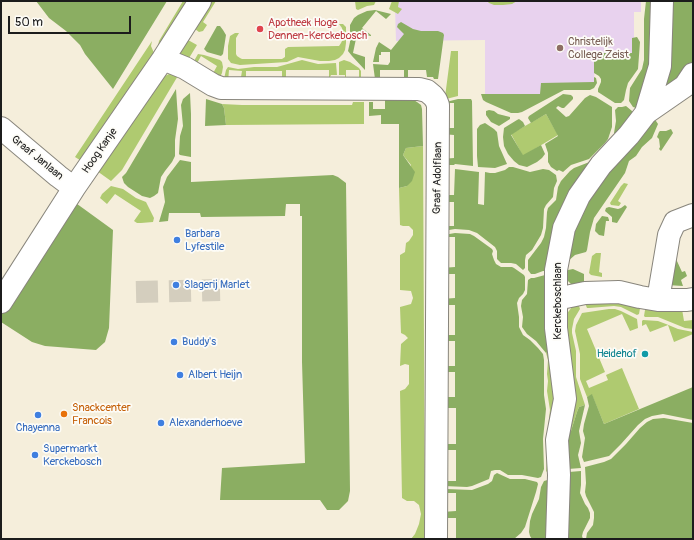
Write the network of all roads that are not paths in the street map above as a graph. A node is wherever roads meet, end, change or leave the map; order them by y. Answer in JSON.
{"nodes":[{"id":1,"x":200,"y":1,"type":"edge"},
{"id":2,"x":662,"y":1,"type":"edge"},
{"id":3,"x":163,"y":59,"type":"junction"},
{"id":4,"x":693,"y":74,"type":"edge"},
{"id":5,"x":646,"y":113,"type":"junction"},
{"id":6,"x":1,"y":128,"type":"edge"},
{"id":7,"x":74,"y":188,"type":"junction"},
{"id":8,"x":693,"y":215,"type":"edge"},
{"id":9,"x":693,"y":298,"type":"edge"},
{"id":10,"x":556,"y":299,"type":"junction"},
{"id":11,"x":658,"y":300,"type":"junction"},
{"id":12,"x":1,"y":302,"type":"edge"},
{"id":13,"x":436,"y":539,"type":"edge"},
{"id":14,"x":557,"y":539,"type":"edge"}],
"edges":[{"from":1,"to":3,"type":"street","name":"Hoog Kanje"},
{"from":2,"to":5,"type":"street","name":"Kerckeboschlaan"},
{"from":3,"to":7,"type":"street","name":"Hoog Kanje"},
{"from":3,"to":13,"type":"street","name":"Graaf Adolflaan"},
{"from":4,"to":5,"type":"street","name":"Kerckeboschlaan"},
{"from":5,"to":10,"type":"street","name":"Kerckeboschlaan"},
{"from":6,"to":7,"type":"street","name":"Graaf Janlaan"},
{"from":7,"to":12,"type":"street","name":"Hoog Kanje"},
{"from":8,"to":11,"type":"street"},
{"from":9,"to":11,"type":"street"},
{"from":10,"to":11,"type":"street"},
{"from":10,"to":14,"type":"street","name":"Kerckeboschlaan"}]}
